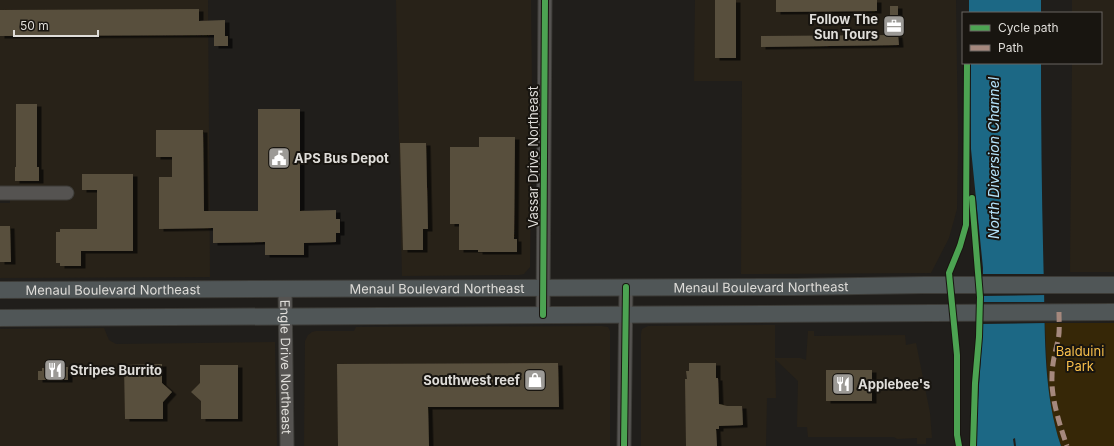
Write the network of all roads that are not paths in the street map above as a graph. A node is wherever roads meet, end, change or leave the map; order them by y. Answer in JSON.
{"nodes":[{"id":1,"x":545,"y":0,"type":"edge"},
{"id":2,"x":0,"y":193,"type":"edge"},
{"id":3,"x":67,"y":193,"type":"dead end"},
{"id":4,"x":1114,"y":285,"type":"edge"},
{"id":5,"x":543,"y":287,"type":"junction"},
{"id":6,"x":626,"y":287,"type":"junction"},
{"id":7,"x":285,"y":288,"type":"junction"},
{"id":8,"x":0,"y":290,"type":"edge"},
{"id":9,"x":1114,"y":312,"type":"edge"},
{"id":10,"x":543,"y":314,"type":"junction"},
{"id":11,"x":626,"y":314,"type":"junction"},
{"id":12,"x":286,"y":315,"type":"junction"},
{"id":13,"x":0,"y":318,"type":"edge"},
{"id":14,"x":287,"y":446,"type":"edge"},
{"id":15,"x":624,"y":446,"type":"edge"}],
"edges":[{"from":1,"to":5,"type":"street","name":"Vassar Drive Northeast"},
{"from":2,"to":3,"type":"street"},
{"from":4,"to":6,"type":"main road","name":"Menaul Boulevard Northeast"},
{"from":5,"to":6,"type":"main road","name":"Menaul Boulevard Northeast"},
{"from":5,"to":7,"type":"main road","name":"Menaul Boulevard Northeast"},
{"from":5,"to":10,"type":"street","name":"Vassar Drive Northeast"},
{"from":6,"to":11,"type":"street"},
{"from":7,"to":8,"type":"main road","name":"Menaul Boulevard Northeast"},
{"from":7,"to":12,"type":"street","name":"Engle Drive Northeast"},
{"from":9,"to":11,"type":"main road","name":"Menaul Boulevard Northeast"},
{"from":10,"to":11,"type":"main road","name":"Menaul Boulevard Northeast"},
{"from":10,"to":12,"type":"main road","name":"Menaul Boulevard Northeast"},
{"from":11,"to":15,"type":"street"},
{"from":12,"to":13,"type":"main road","name":"Menaul Boulevard Northeast"},
{"from":12,"to":14,"type":"street","name":"Engle Drive Northeast"}]}
